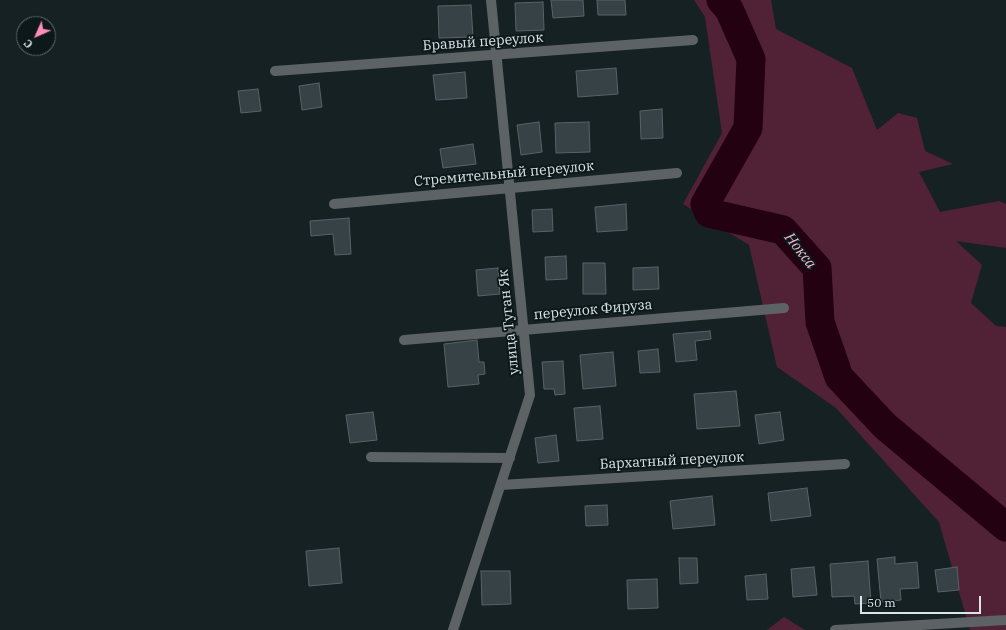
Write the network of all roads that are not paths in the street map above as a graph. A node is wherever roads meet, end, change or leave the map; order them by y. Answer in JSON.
{"nodes":[{"id":1,"x":492,"y":0,"type":"edge"},
{"id":2,"x":693,"y":40,"type":"dead end"},
{"id":3,"x":497,"y":55,"type":"junction"},
{"id":4,"x":275,"y":71,"type":"dead end"},
{"id":5,"x":677,"y":173,"type":"dead end"},
{"id":6,"x":510,"y":188,"type":"junction"},
{"id":7,"x":334,"y":204,"type":"dead end"},
{"id":8,"x":784,"y":308,"type":"dead end"},
{"id":9,"x":524,"y":330,"type":"junction"},
{"id":10,"x":404,"y":340,"type":"dead end"},
{"id":11,"x":371,"y":458,"type":"dead end"},
{"id":12,"x":510,"y":458,"type":"junction"},
{"id":13,"x":845,"y":464,"type":"dead end"},
{"id":14,"x":501,"y":485,"type":"junction"},
{"id":15,"x":1006,"y":620,"type":"edge"},
{"id":16,"x":452,"y":630,"type":"edge"},
{"id":17,"x":835,"y":630,"type":"edge"}],
"edges":[{"from":1,"to":3,"type":"street","name":"улица Туган Як"},
{"from":2,"to":3,"type":"street","name":"Бравый переулок"},
{"from":3,"to":4,"type":"street","name":"Бравый переулок"},
{"from":3,"to":6,"type":"street","name":"улица Туган Як"},
{"from":5,"to":6,"type":"street","name":"Стремительный переулок"},
{"from":6,"to":7,"type":"street","name":"Стремительный переулок"},
{"from":6,"to":9,"type":"street","name":"улица Туган Як"},
{"from":8,"to":9,"type":"street","name":"переулок Фируза"},
{"from":9,"to":10,"type":"street","name":"переулок Фируза"},
{"from":9,"to":12,"type":"street","name":"улица Туган Як"},
{"from":11,"to":12,"type":"street"},
{"from":12,"to":14,"type":"street","name":"улица Туган Як"},
{"from":13,"to":14,"type":"street","name":"Бархатный переулок"},
{"from":14,"to":16,"type":"street","name":"улица Туган Як"},
{"from":15,"to":17,"type":"street"}]}
